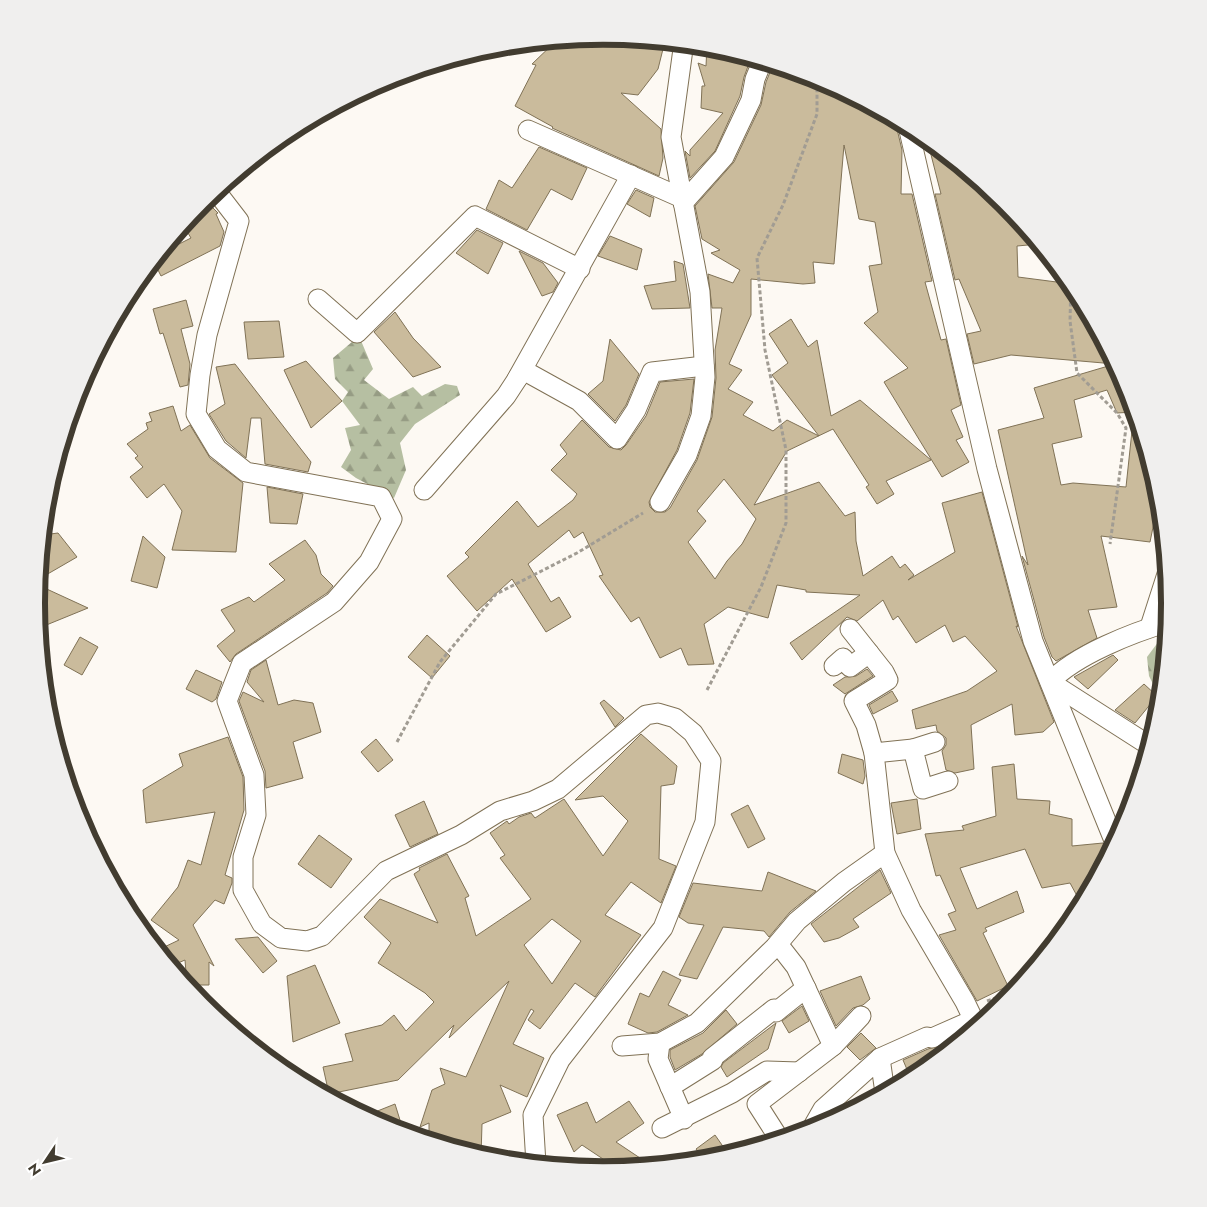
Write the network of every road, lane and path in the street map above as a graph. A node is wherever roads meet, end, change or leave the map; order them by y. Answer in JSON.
{"nodes":[{"id":1,"x":683,"y":51,"type":"edge"},
{"id":2,"x":760,"y":68,"type":"edge"},
{"id":3,"x":817,"y":88,"type":"edge"},
{"id":4,"x":528,"y":130,"type":"dead end"},
{"id":5,"x":911,"y":137,"type":"edge"},
{"id":6,"x":631,"y":175,"type":"junction"},
{"id":7,"x":221,"y":198,"type":"edge"},
{"id":8,"x":683,"y":200,"type":"junction"},
{"id":9,"x":580,"y":269,"type":"junction"},
{"id":10,"x":1070,"y":296,"type":"edge"},
{"id":11,"x":318,"y":299,"type":"dead end"},
{"id":12,"x":704,"y":366,"type":"junction"},
{"id":13,"x":517,"y":379,"type":"junction"},
{"id":14,"x":424,"y":490,"type":"dead end"},
{"id":15,"x":660,"y":502,"type":"joint"},
{"id":16,"x":1110,"y":544,"type":"dead end"},
{"id":17,"x":1162,"y":591,"type":"edge"},
{"id":18,"x":1161,"y":624,"type":"edge"},
{"id":19,"x":1150,"y":627,"type":"junction"},
{"id":20,"x":850,"y":630,"type":"dead end"},
{"id":21,"x":869,"y":653,"type":"junction"},
{"id":22,"x":834,"y":666,"type":"dead end"},
{"id":23,"x":1050,"y":682,"type":"junction"},
{"id":24,"x":706,"y":690,"type":"dead end"},
{"id":25,"x":397,"y":742,"type":"dead end"},
{"id":26,"x":935,"y":742,"type":"dead end"},
{"id":27,"x":1144,"y":742,"type":"edge"},
{"id":28,"x":913,"y":749,"type":"junction"},
{"id":29,"x":874,"y":753,"type":"junction"},
{"id":30,"x":948,"y":781,"type":"dead end"},
{"id":31,"x":1112,"y":833,"type":"edge"},
{"id":32,"x":885,"y":854,"type":"junction"},
{"id":33,"x":778,"y":944,"type":"junction"},
{"id":34,"x":806,"y":988,"type":"junction"},
{"id":35,"x":998,"y":998,"type":"edge"},
{"id":36,"x":862,"y":1016,"type":"dead end"},
{"id":37,"x":973,"y":1019,"type":"edge"},
{"id":38,"x":660,"y":1043,"type":"junction"},
{"id":39,"x":622,"y":1046,"type":"dead end"},
{"id":40,"x":833,"y":1046,"type":"junction"},
{"id":41,"x":880,"y":1058,"type":"junction"},
{"id":42,"x":799,"y":1072,"type":"junction"},
{"id":43,"x":884,"y":1086,"type":"edge"},
{"id":44,"x":670,"y":1087,"type":"junction"},
{"id":45,"x":684,"y":1119,"type":"junction"},
{"id":46,"x":817,"y":1119,"type":"edge"},
{"id":47,"x":662,"y":1128,"type":"dead end"},
{"id":48,"x":776,"y":1134,"type":"edge"},
{"id":49,"x":536,"y":1158,"type":"edge"}],
"edges":[{"from":1,"to":8,"type":"street"},
{"from":2,"to":8,"type":"street"},
{"from":3,"to":24,"type":"path"},
{"from":4,"to":6,"type":"street"},
{"from":5,"to":23,"type":"street"},
{"from":6,"to":8,"type":"street"},
{"from":6,"to":9,"type":"street"},
{"from":7,"to":49,"type":"street"},
{"from":8,"to":12,"type":"street"},
{"from":9,"to":11,"type":"street"},
{"from":9,"to":13,"type":"street"},
{"from":10,"to":16,"type":"path"},
{"from":12,"to":13,"type":"street"},
{"from":12,"to":15,"type":"street"},
{"from":13,"to":14,"type":"street"},
{"from":15,"to":25,"type":"path"},
{"from":17,"to":19,"type":"street"},
{"from":18,"to":19,"type":"street"},
{"from":19,"to":23,"type":"street"},
{"from":20,"to":21,"type":"street"},
{"from":21,"to":22,"type":"street"},
{"from":21,"to":29,"type":"street"},
{"from":23,"to":27,"type":"street"},
{"from":23,"to":31,"type":"street"},
{"from":26,"to":28,"type":"street"},
{"from":28,"to":29,"type":"street"},
{"from":28,"to":30,"type":"street"},
{"from":29,"to":32,"type":"street"},
{"from":32,"to":33,"type":"street"},
{"from":32,"to":37,"type":"street"},
{"from":33,"to":34,"type":"street"},
{"from":33,"to":38,"type":"street"},
{"from":34,"to":40,"type":"street"},
{"from":34,"to":44,"type":"street"},
{"from":35,"to":37,"type":"path"},
{"from":36,"to":40,"type":"street"},
{"from":37,"to":41,"type":"street"},
{"from":38,"to":39,"type":"street"},
{"from":38,"to":44,"type":"street"},
{"from":40,"to":42,"type":"street"},
{"from":41,"to":43,"type":"street"},
{"from":41,"to":46,"type":"street"},
{"from":42,"to":45,"type":"street"},
{"from":42,"to":48,"type":"street"},
{"from":44,"to":45,"type":"street"},
{"from":45,"to":47,"type":"street"}]}
